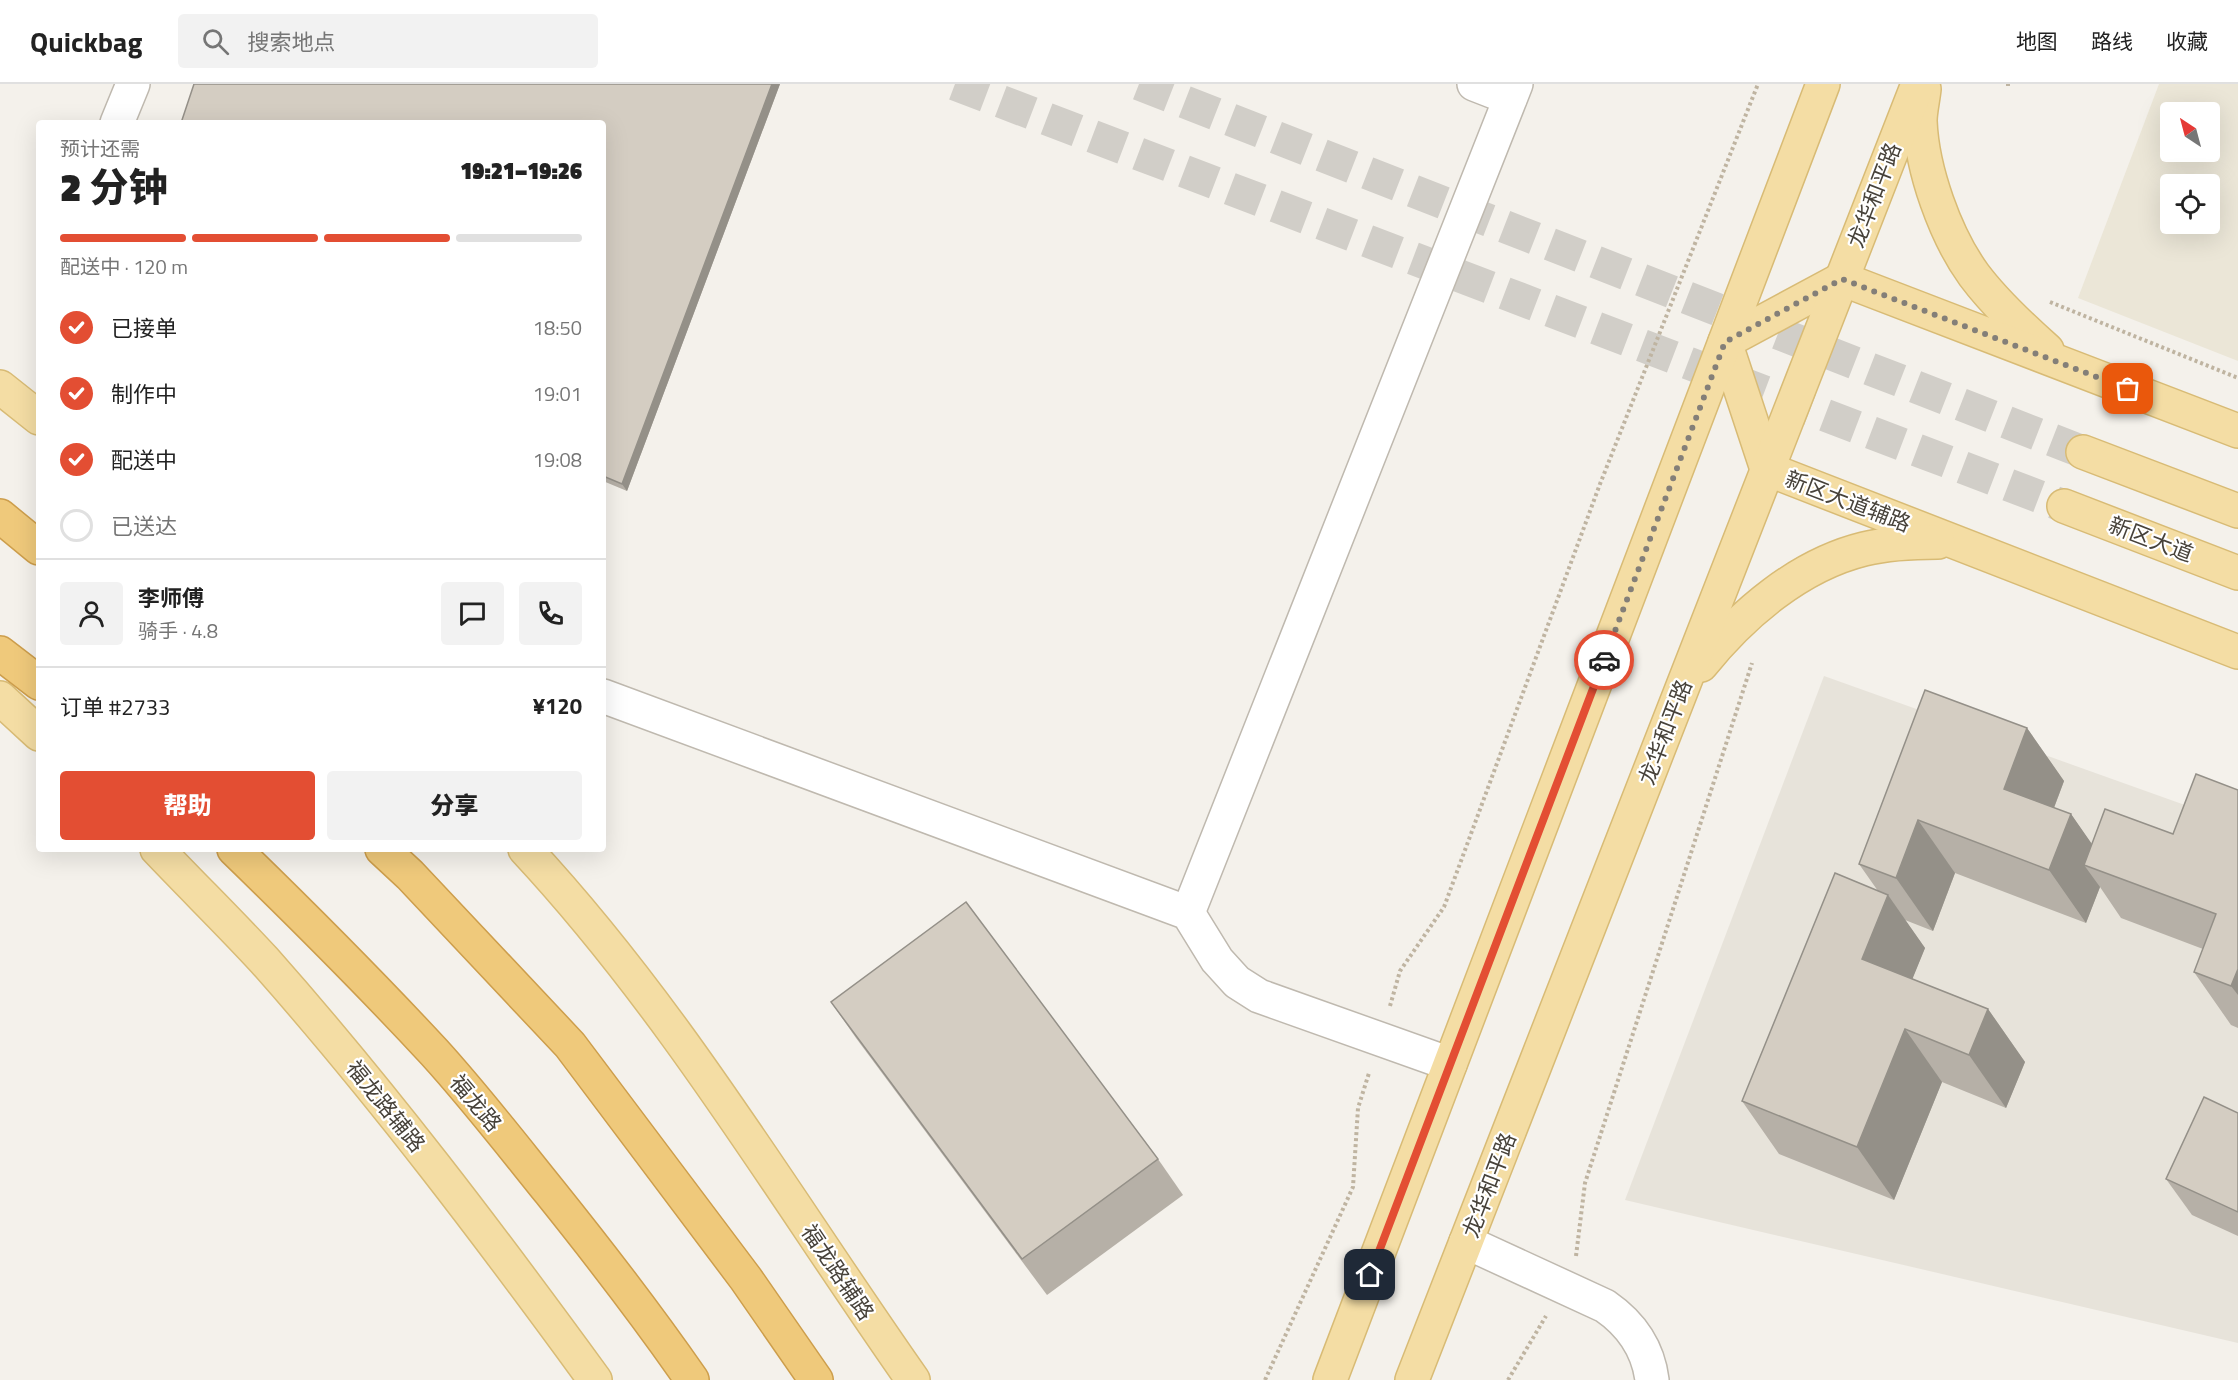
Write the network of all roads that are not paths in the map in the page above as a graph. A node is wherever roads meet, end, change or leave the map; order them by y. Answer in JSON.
{"nodes":[{"id":1,"x":133,"y":84,"type":"edge"},
{"id":2,"x":1474,"y":84,"type":"edge"},
{"id":3,"x":1823,"y":84,"type":"edge"},
{"id":4,"x":1918,"y":84,"type":"edge"},
{"id":5,"x":1925,"y":84,"type":"edge"},
{"id":6,"x":1513,"y":91,"type":"edge"},
{"id":7,"x":118,"y":120,"type":"edge"},
{"id":8,"x":1842,"y":279,"type":"junction"},
{"id":9,"x":1725,"y":342,"type":"junction"},
{"id":10,"x":2062,"y":364,"type":"junction"},
{"id":11,"x":0,"y":387,"type":"edge"},
{"id":12,"x":36,"y":416,"type":"edge"},
{"id":13,"x":2238,"y":431,"type":"edge"},
{"id":14,"x":2083,"y":452,"type":"tunnel mouth"},
{"id":15,"x":1767,"y":469,"type":"junction"},
{"id":16,"x":2064,"y":506,"type":"tunnel mouth"},
{"id":17,"x":2238,"y":511,"type":"edge"},
{"id":18,"x":17,"y":527,"type":"edge"},
{"id":19,"x":1954,"y":542,"type":"junction"},
{"id":20,"x":36,"y":545,"type":"edge"},
{"id":21,"x":2238,"y":573,"type":"edge"},
{"id":22,"x":2238,"y":652,"type":"edge"},
{"id":23,"x":0,"y":653,"type":"edge"},
{"id":24,"x":36,"y":681,"type":"edge"},
{"id":25,"x":1683,"y":687,"type":"junction"},
{"id":26,"x":606,"y":697,"type":"edge"},
{"id":27,"x":0,"y":698,"type":"edge"},
{"id":28,"x":36,"y":731,"type":"edge"},
{"id":29,"x":160,"y":852,"type":"edge"},
{"id":30,"x":237,"y":852,"type":"edge"},
{"id":31,"x":385,"y":852,"type":"edge"},
{"id":32,"x":528,"y":852,"type":"edge"},
{"id":33,"x":1188,"y":913,"type":"junction"},
{"id":34,"x":1450,"y":1064,"type":"junction"},
{"id":35,"x":1466,"y":1242,"type":"junction"},
{"id":36,"x":595,"y":1380,"type":"edge"},
{"id":37,"x":692,"y":1380,"type":"edge"},
{"id":38,"x":816,"y":1380,"type":"edge"},
{"id":39,"x":913,"y":1380,"type":"edge"},
{"id":40,"x":1330,"y":1380,"type":"edge"},
{"id":41,"x":1412,"y":1380,"type":"edge"},
{"id":42,"x":1652,"y":1380,"type":"edge"}],
"edges":[{"from":1,"to":7,"type":"street"},
{"from":2,"to":6,"type":"street"},
{"from":3,"to":9,"type":"main road"},
{"from":4,"to":8,"type":"main road","name":"龙华和平路"},
{"from":5,"to":10,"type":"main road"},
{"from":6,"to":33,"type":"street"},
{"from":8,"to":9,"type":"main road"},
{"from":8,"to":10,"type":"main road"},
{"from":8,"to":15,"type":"main road","name":"龙华和平路"},
{"from":9,"to":15,"type":"main road","name":"新区大道辅路"},
{"from":9,"to":34,"type":"main road"},
{"from":10,"to":13,"type":"main road"},
{"from":11,"to":12,"type":"main road"},
{"from":14,"to":17,"type":"main road"},
{"from":15,"to":19,"type":"main road","name":"新区大道辅路"},
{"from":15,"to":25,"type":"main road","name":"龙华和平路"},
{"from":16,"to":21,"type":"main road","name":"新区大道"},
{"from":18,"to":20,"type":"highway"},
{"from":19,"to":22,"type":"main road","name":"新区大道辅路"},
{"from":19,"to":25,"type":"main road"},
{"from":23,"to":24,"type":"highway"},
{"from":25,"to":35,"type":"main road","name":"龙华和平路"},
{"from":26,"to":33,"type":"street"},
{"from":27,"to":28,"type":"main road"},
{"from":29,"to":36,"type":"main road","name":"福龙路辅路"},
{"from":30,"to":37,"type":"highway","name":"福龙路"},
{"from":31,"to":38,"type":"highway"},
{"from":32,"to":39,"type":"main road","name":"福龙路辅路"},
{"from":33,"to":34,"type":"street"},
{"from":34,"to":40,"type":"main road"},
{"from":35,"to":41,"type":"main road","name":"龙华和平路"},
{"from":35,"to":42,"type":"street"}]}
